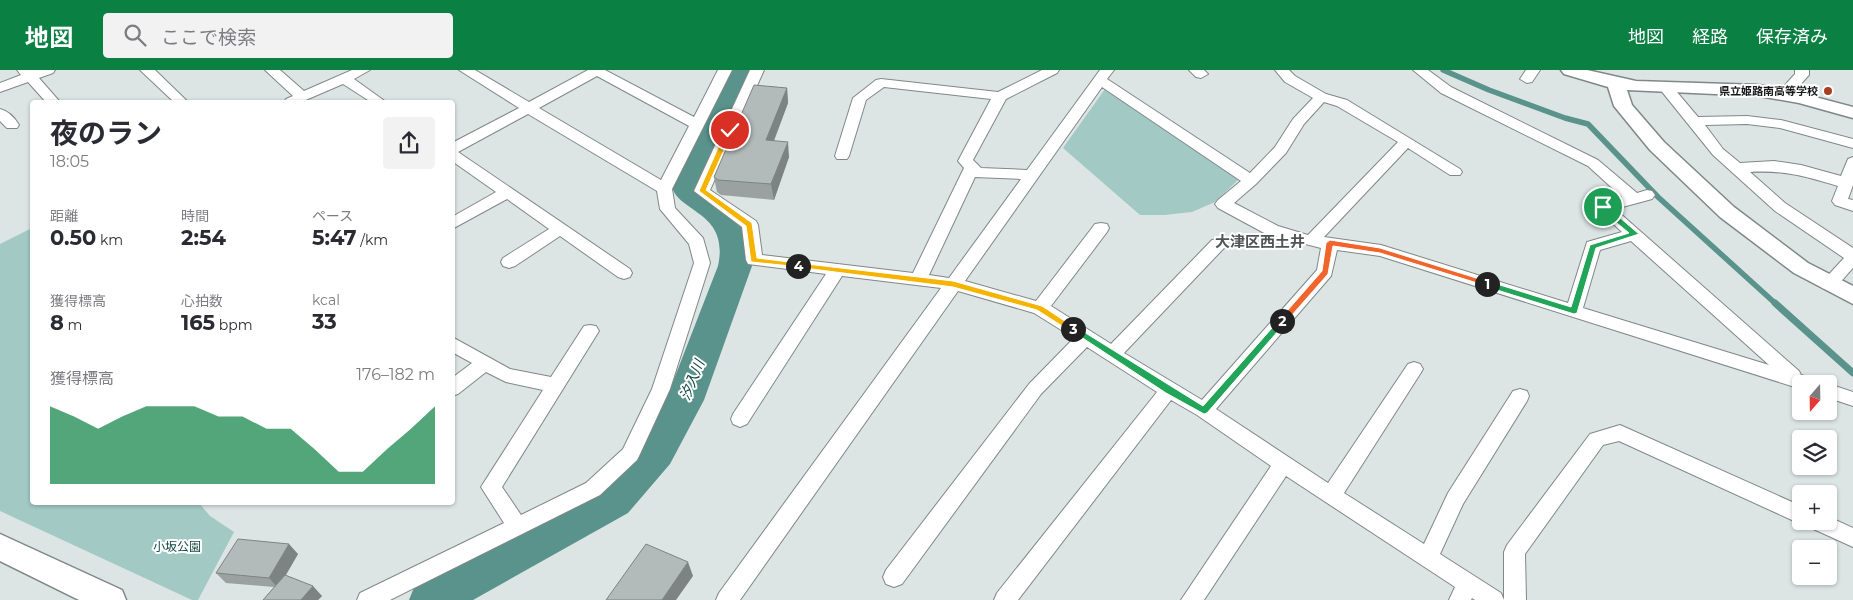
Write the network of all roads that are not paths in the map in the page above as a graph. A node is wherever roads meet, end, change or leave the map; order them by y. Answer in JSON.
{"nodes":[{"id":1,"x":48,"y":70,"type":"edge"},
{"id":2,"x":147,"y":70,"type":"edge"},
{"id":3,"x":272,"y":70,"type":"edge"},
{"id":4,"x":363,"y":70,"type":"edge"},
{"id":5,"x":466,"y":70,"type":"edge"},
{"id":6,"x":596,"y":70,"type":"edge"},
{"id":7,"x":725,"y":70,"type":"edge"},
{"id":8,"x":757,"y":70,"type":"edge"},
{"id":9,"x":1052,"y":70,"type":"edge"},
{"id":10,"x":1282,"y":70,"type":"edge"},
{"id":11,"x":1420,"y":70,"type":"edge"},
{"id":12,"x":1802,"y":70,"type":"edge"},
{"id":13,"x":1576,"y":71,"type":"edge"},
{"id":14,"x":1104,"y":73,"type":"edge"},
{"id":15,"x":26,"y":74,"type":"edge"},
{"id":16,"x":344,"y":78,"type":"junction"},
{"id":17,"x":1616,"y":83,"type":"junction"},
{"id":18,"x":0,"y":88,"type":"edge"},
{"id":19,"x":1666,"y":88,"type":"junction"},
{"id":20,"x":1783,"y":94,"type":"junction"},
{"id":21,"x":1000,"y":96,"type":"junction"},
{"id":22,"x":1321,"y":97,"type":"junction"},
{"id":23,"x":51,"y":100,"type":"edge"},
{"id":24,"x":179,"y":100,"type":"edge"},
{"id":25,"x":297,"y":100,"type":"edge"},
{"id":26,"x":376,"y":100,"type":"edge"},
{"id":27,"x":529,"y":108,"type":"junction"},
{"id":28,"x":0,"y":113,"type":"edge"},
{"id":29,"x":1853,"y":113,"type":"edge"},
{"id":30,"x":1694,"y":121,"type":"junction"},
{"id":31,"x":696,"y":124,"type":"junction"},
{"id":32,"x":12,"y":125,"type":"dead end"},
{"id":33,"x":1407,"y":141,"type":"junction"},
{"id":34,"x":1853,"y":144,"type":"edge"},
{"id":35,"x":455,"y":147,"type":"edge"},
{"id":36,"x":455,"y":156,"type":"edge"},
{"id":37,"x":842,"y":156,"type":"dead end"},
{"id":38,"x":1853,"y":162,"type":"edge"},
{"id":39,"x":972,"y":168,"type":"junction"},
{"id":40,"x":1736,"y":168,"type":"junction"},
{"id":41,"x":1455,"y":172,"type":"dead end"},
{"id":42,"x":1031,"y":175,"type":"junction"},
{"id":43,"x":1252,"y":181,"type":"junction"},
{"id":44,"x":1846,"y":183,"type":"junction"},
{"id":45,"x":664,"y":188,"type":"junction"},
{"id":46,"x":508,"y":192,"type":"junction"},
{"id":47,"x":1853,"y":206,"type":"edge"},
{"id":48,"x":455,"y":222,"type":"edge"},
{"id":49,"x":1101,"y":228,"type":"dead end"},
{"id":50,"x":560,"y":229,"type":"junction"},
{"id":51,"x":1635,"y":234,"type":"junction"},
{"id":52,"x":1311,"y":240,"type":"junction"},
{"id":53,"x":1330,"y":243,"type":"junction"},
{"id":54,"x":1218,"y":244,"type":"dead end"},
{"id":55,"x":1853,"y":257,"type":"edge"},
{"id":56,"x":509,"y":262,"type":"dead end"},
{"id":57,"x":838,"y":270,"type":"junction"},
{"id":58,"x":624,"y":273,"type":"dead end"},
{"id":59,"x":918,"y":280,"type":"junction"},
{"id":60,"x":953,"y":284,"type":"junction"},
{"id":61,"x":1828,"y":284,"type":"junction"},
{"id":62,"x":1853,"y":296,"type":"edge"},
{"id":63,"x":1040,"y":308,"type":"junction"},
{"id":64,"x":1574,"y":311,"type":"junction"},
{"id":65,"x":590,"y":331,"type":"dead end"},
{"id":66,"x":1086,"y":337,"type":"junction"},
{"id":67,"x":455,"y":345,"type":"edge"},
{"id":68,"x":1112,"y":354,"type":"junction"},
{"id":69,"x":486,"y":362,"type":"junction"},
{"id":70,"x":1414,"y":368,"type":"dead end"},
{"id":71,"x":1795,"y":375,"type":"edge"},
{"id":72,"x":1792,"y":379,"type":"edge"},
{"id":73,"x":555,"y":385,"type":"junction"},
{"id":74,"x":455,"y":387,"type":"edge"},
{"id":75,"x":1169,"y":390,"type":"junction"},
{"id":76,"x":1838,"y":394,"type":"edge"},
{"id":77,"x":1520,"y":396,"type":"dead end"},
{"id":78,"x":1853,"y":399,"type":"edge"},
{"id":79,"x":1204,"y":410,"type":"junction"},
{"id":80,"x":740,"y":419,"type":"dead end"},
{"id":81,"x":1283,"y":464,"type":"junction"},
{"id":82,"x":1331,"y":495,"type":"junction"},
{"id":83,"x":1792,"y":511,"type":"edge"},
{"id":84,"x":518,"y":527,"type":"junction"},
{"id":85,"x":1836,"y":530,"type":"edge"},
{"id":86,"x":1853,"y":538,"type":"edge"},
{"id":87,"x":0,"y":547,"type":"edge"},
{"id":88,"x":1428,"y":557,"type":"junction"},
{"id":89,"x":894,"y":577,"type":"dead end"},
{"id":90,"x":1464,"y":592,"type":"edge"},
{"id":91,"x":111,"y":600,"type":"edge"},
{"id":92,"x":368,"y":600,"type":"edge"},
{"id":93,"x":727,"y":600,"type":"edge"},
{"id":94,"x":1005,"y":600,"type":"edge"},
{"id":95,"x":1192,"y":600,"type":"edge"},
{"id":96,"x":1493,"y":600,"type":"edge"},
{"id":97,"x":1514,"y":600,"type":"edge"}],
"edges":[{"from":1,"to":15,"type":"street"},
{"from":2,"to":24,"type":"street"},
{"from":3,"to":25,"type":"street"},
{"from":4,"to":16,"type":"street"},
{"from":5,"to":27,"type":"street"},
{"from":6,"to":27,"type":"street"},
{"from":6,"to":31,"type":"street"},
{"from":7,"to":31,"type":"street"},
{"from":8,"to":57,"type":"street"},
{"from":9,"to":21,"type":"street"},
{"from":10,"to":22,"type":"street"},
{"from":11,"to":51,"type":"street"},
{"from":12,"to":20,"type":"street"},
{"from":13,"to":17,"type":"street"},
{"from":14,"to":42,"type":"street"},
{"from":14,"to":43,"type":"street"},
{"from":15,"to":18,"type":"street"},
{"from":15,"to":23,"type":"street"},
{"from":16,"to":25,"type":"street"},
{"from":16,"to":26,"type":"street"},
{"from":17,"to":19,"type":"street"},
{"from":17,"to":61,"type":"street"},
{"from":19,"to":20,"type":"street"},
{"from":19,"to":30,"type":"street"},
{"from":20,"to":29,"type":"street"},
{"from":21,"to":37,"type":"street"},
{"from":21,"to":39,"type":"street"},
{"from":22,"to":33,"type":"street"},
{"from":22,"to":43,"type":"street"},
{"from":27,"to":35,"type":"street"},
{"from":27,"to":45,"type":"street"},
{"from":28,"to":32,"type":"street"},
{"from":30,"to":34,"type":"street"},
{"from":30,"to":40,"type":"street"},
{"from":31,"to":45,"type":"street"},
{"from":33,"to":41,"type":"street"},
{"from":33,"to":52,"type":"street"},
{"from":36,"to":46,"type":"street"},
{"from":38,"to":44,"type":"street"},
{"from":39,"to":42,"type":"street"},
{"from":39,"to":59,"type":"street"},
{"from":40,"to":44,"type":"street"},
{"from":40,"to":55,"type":"street"},
{"from":42,"to":60,"type":"street"},
{"from":43,"to":52,"type":"street"},
{"from":44,"to":47,"type":"street"},
{"from":45,"to":84,"type":"street"},
{"from":46,"to":48,"type":"street"},
{"from":46,"to":50,"type":"street"},
{"from":49,"to":63,"type":"street"},
{"from":50,"to":56,"type":"street"},
{"from":50,"to":58,"type":"street"},
{"from":51,"to":64,"type":"street"},
{"from":51,"to":71,"type":"street"},
{"from":52,"to":53,"type":"street"},
{"from":53,"to":64,"type":"street"},
{"from":53,"to":79,"type":"street"},
{"from":54,"to":68,"type":"street"},
{"from":55,"to":61,"type":"street"},
{"from":57,"to":59,"type":"street"},
{"from":57,"to":80,"type":"street"},
{"from":59,"to":60,"type":"street"},
{"from":60,"to":63,"type":"street"},
{"from":60,"to":93,"type":"street"},
{"from":61,"to":62,"type":"street"},
{"from":63,"to":66,"type":"street"},
{"from":64,"to":72,"type":"street"},
{"from":65,"to":73,"type":"street"},
{"from":66,"to":68,"type":"street"},
{"from":66,"to":89,"type":"street"},
{"from":67,"to":69,"type":"street"},
{"from":68,"to":75,"type":"street"},
{"from":69,"to":73,"type":"street"},
{"from":69,"to":74,"type":"street"},
{"from":70,"to":82,"type":"street"},
{"from":73,"to":84,"type":"street"},
{"from":75,"to":79,"type":"street"},
{"from":75,"to":94,"type":"street"},
{"from":76,"to":78,"type":"street"},
{"from":77,"to":88,"type":"street"},
{"from":79,"to":81,"type":"street"},
{"from":81,"to":82,"type":"street"},
{"from":81,"to":95,"type":"street"},
{"from":82,"to":88,"type":"street"},
{"from":83,"to":97,"type":"street"},
{"from":84,"to":92,"type":"street"},
{"from":85,"to":86,"type":"street"},
{"from":87,"to":91,"type":"main road"},
{"from":88,"to":90,"type":"street"},
{"from":90,"to":96,"type":"street"}]}
